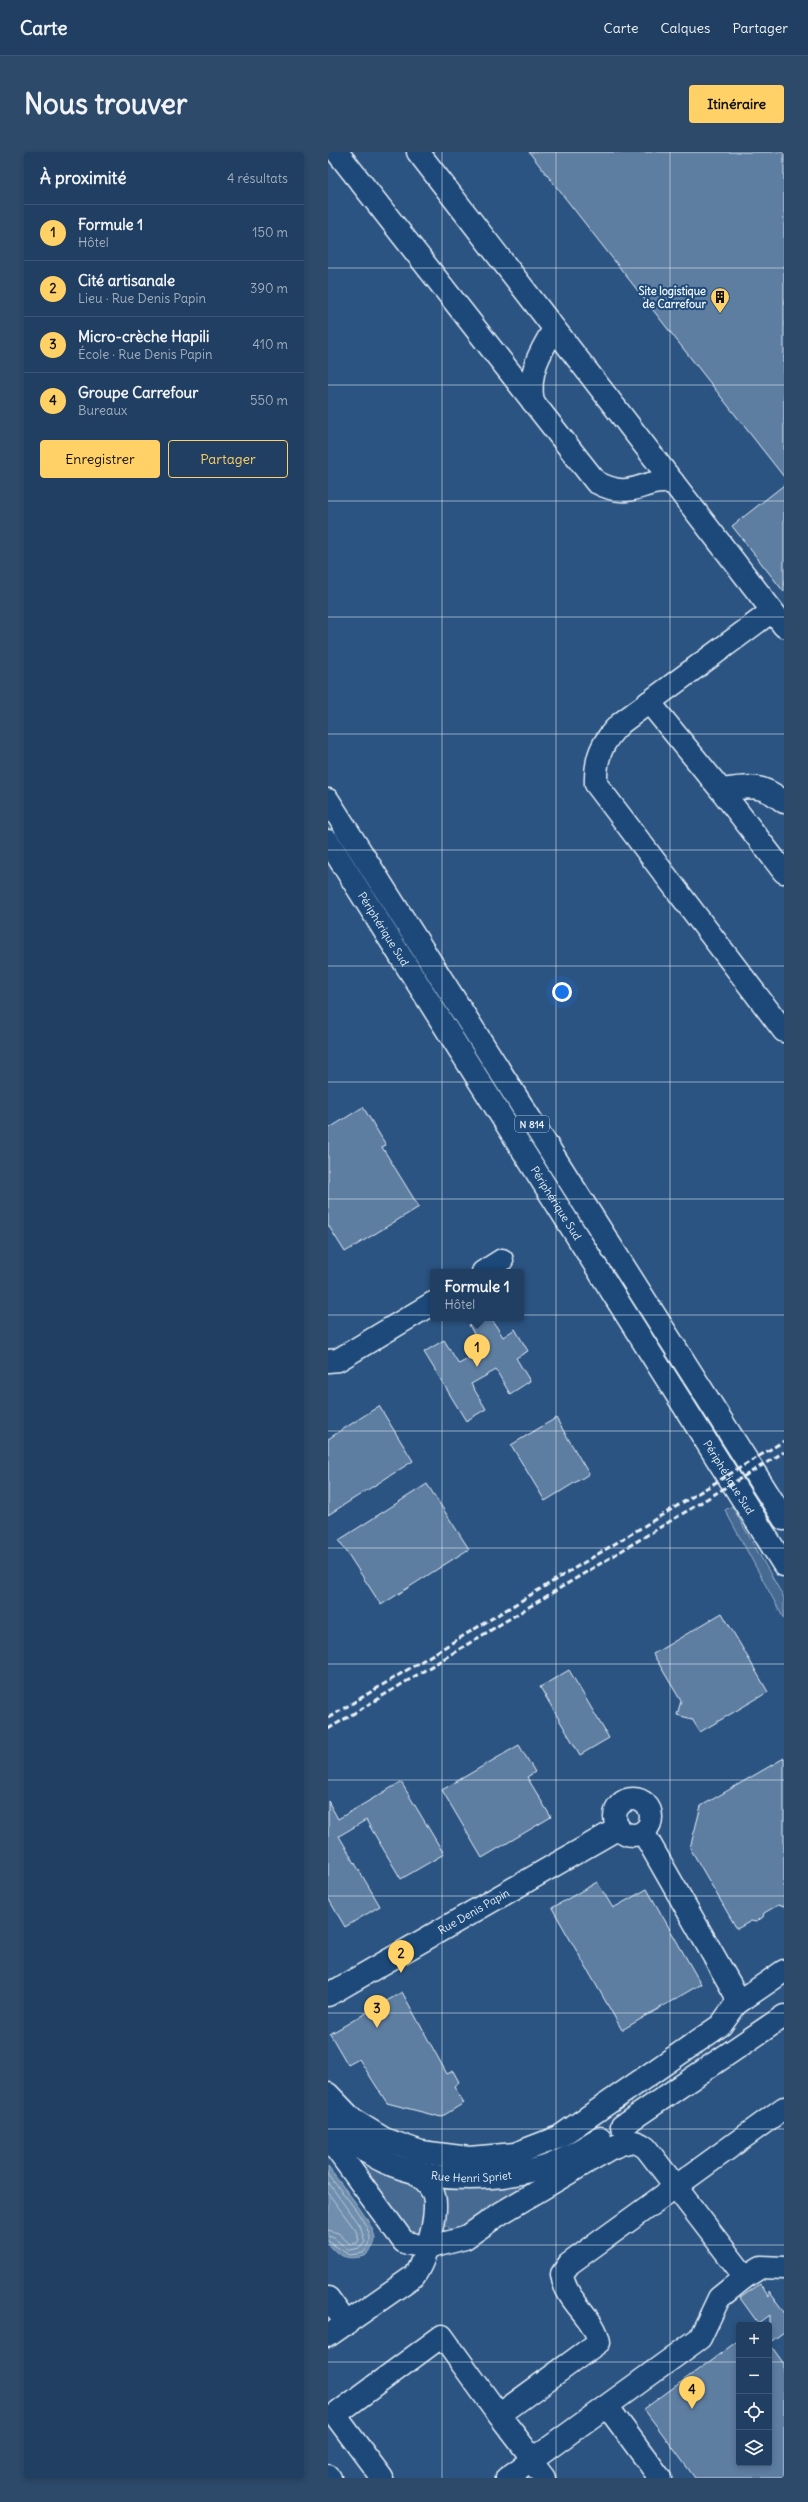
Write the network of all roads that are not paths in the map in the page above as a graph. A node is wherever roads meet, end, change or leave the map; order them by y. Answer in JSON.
{"nodes":[{"id":1,"x":337,"y":152,"type":"edge"},
{"id":2,"x":418,"y":152,"type":"edge"},
{"id":3,"x":554,"y":329,"type":"junction"},
{"id":4,"x":533,"y":402,"type":"junction"},
{"id":5,"x":673,"y":482,"type":"junction"},
{"id":6,"x":778,"y":619,"type":"edge"},
{"id":7,"x":649,"y":702,"type":"junction"},
{"id":8,"x":721,"y":790,"type":"junction"},
{"id":9,"x":328,"y":800,"type":"edge"},
{"id":10,"x":784,"y":802,"type":"edge"},
{"id":11,"x":328,"y":841,"type":"edge"},
{"id":12,"x":784,"y":872,"type":"edge"},
{"id":13,"x":784,"y":1031,"type":"edge"},
{"id":14,"x":502,"y":1260,"type":"dead end"},
{"id":15,"x":488,"y":1269,"type":"edge"},
{"id":16,"x":430,"y":1305,"type":"edge"},
{"id":17,"x":328,"y":1361,"type":"edge"},
{"id":18,"x":784,"y":1519,"type":"edge"},
{"id":19,"x":784,"y":1565,"type":"edge"},
{"id":20,"x":619,"y":1828,"type":"junction"},
{"id":21,"x":643,"y":1832,"type":"junction"},
{"id":22,"x":784,"y":1972,"type":"edge"},
{"id":23,"x":328,"y":1995,"type":"edge"},
{"id":24,"x":736,"y":2004,"type":"junction"},
{"id":25,"x":784,"y":2016,"type":"edge"},
{"id":26,"x":328,"y":2094,"type":"edge"},
{"id":27,"x":784,"y":2108,"type":"edge"},
{"id":28,"x":328,"y":2116,"type":"edge"},
{"id":29,"x":328,"y":2138,"type":"edge"},
{"id":30,"x":414,"y":2170,"type":"junction"},
{"id":31,"x":675,"y":2187,"type":"junction"},
{"id":32,"x":427,"y":2248,"type":"junction"},
{"id":33,"x":784,"y":2268,"type":"edge"},
{"id":34,"x":745,"y":2277,"type":"junction"},
{"id":35,"x":328,"y":2298,"type":"edge"},
{"id":36,"x":347,"y":2324,"type":"junction"},
{"id":37,"x":328,"y":2336,"type":"edge"},
{"id":38,"x":615,"y":2400,"type":"junction"},
{"id":39,"x":499,"y":2415,"type":"junction"},
{"id":40,"x":537,"y":2469,"type":"edge"},
{"id":41,"x":382,"y":2478,"type":"edge"},
{"id":42,"x":507,"y":2478,"type":"edge"},
{"id":43,"x":660,"y":2478,"type":"edge"}],
"edges":[{"from":1,"to":4,"type":"main road"},
{"from":2,"to":3,"type":"main road"},
{"from":3,"to":4,"type":"main road"},
{"from":3,"to":5,"type":"main road"},
{"from":4,"to":5,"type":"main road"},
{"from":5,"to":6,"type":"main road"},
{"from":6,"to":7,"type":"main road"},
{"from":7,"to":8,"type":"main road"},
{"from":7,"to":13,"type":"main road"},
{"from":8,"to":10,"type":"main road"},
{"from":8,"to":12,"type":"main road"},
{"from":9,"to":18,"type":"main road","name":"Périphérique Sud","number":"N 814"},
{"from":11,"to":19,"type":"main road","name":"Périphérique Sud","number":"N 814"},
{"from":14,"to":15,"type":"main road"},
{"from":16,"to":17,"type":"main road"},
{"from":20,"to":21,"type":"main road"},
{"from":20,"to":21,"type":"main road"},
{"from":20,"to":23,"type":"main road","name":"Rue Denis Papin"},
{"from":21,"to":24,"type":"main road"},
{"from":22,"to":24,"type":"main road"},
{"from":24,"to":26,"type":"main road"},
{"from":25,"to":30,"type":"main road","name":"Rue Henri Spriet"},
{"from":27,"to":31,"type":"main road"},
{"from":28,"to":30,"type":"main road","name":"Rue Henri Spriet"},
{"from":29,"to":32,"type":"main road"},
{"from":30,"to":32,"type":"main road"},
{"from":31,"to":32,"type":"main road"},
{"from":31,"to":34,"type":"main road"},
{"from":31,"to":39,"type":"main road"},
{"from":32,"to":36,"type":"main road"},
{"from":33,"to":34,"type":"main road"},
{"from":34,"to":38,"type":"main road"},
{"from":35,"to":36,"type":"main road"},
{"from":36,"to":37,"type":"main road"},
{"from":38,"to":40,"type":"main road"},
{"from":38,"to":43,"type":"main road"},
{"from":39,"to":40,"type":"main road"},
{"from":39,"to":41,"type":"main road"},
{"from":40,"to":42,"type":"main road"}]}
